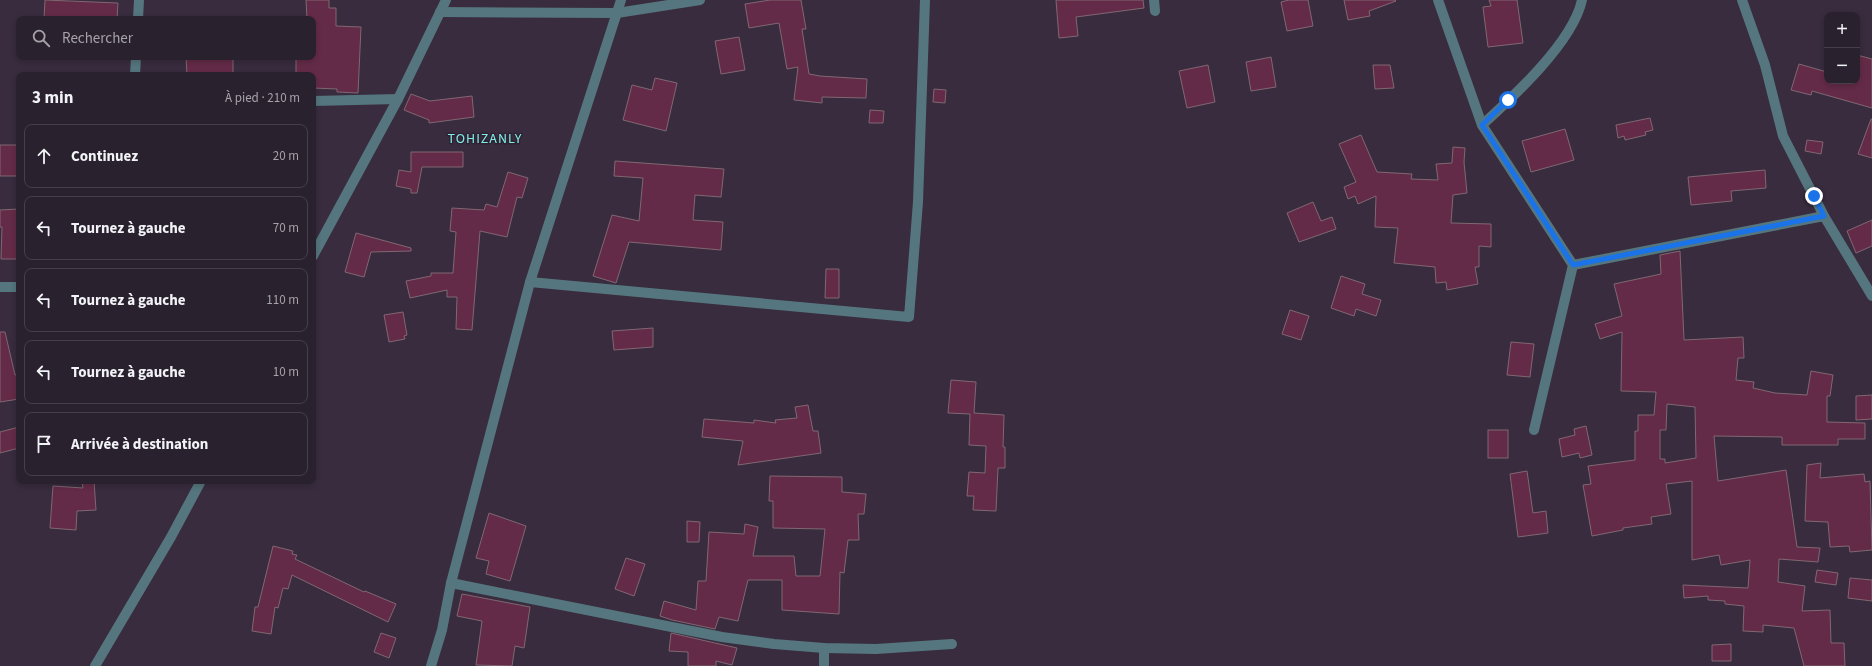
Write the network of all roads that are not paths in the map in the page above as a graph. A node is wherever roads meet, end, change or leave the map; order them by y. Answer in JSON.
{"nodes":[{"id":1,"x":139,"y":0,"type":"edge"},
{"id":2,"x":446,"y":0,"type":"edge"},
{"id":3,"x":621,"y":0,"type":"edge"},
{"id":4,"x":700,"y":0,"type":"edge"},
{"id":5,"x":925,"y":0,"type":"edge"},
{"id":6,"x":1154,"y":0,"type":"edge"},
{"id":7,"x":1438,"y":0,"type":"edge"},
{"id":8,"x":1582,"y":0,"type":"edge"},
{"id":9,"x":1742,"y":0,"type":"edge"},
{"id":10,"x":1155,"y":11,"type":"dead end"},
{"id":11,"x":440,"y":12,"type":"junction"},
{"id":12,"x":617,"y":13,"type":"junction"},
{"id":13,"x":138,"y":16,"type":"edge"},
{"id":14,"x":136,"y":60,"type":"edge"},
{"id":15,"x":135,"y":72,"type":"edge"},
{"id":16,"x":398,"y":99,"type":"junction"},
{"id":17,"x":316,"y":101,"type":"edge"},
{"id":18,"x":1482,"y":125,"type":"junction"},
{"id":19,"x":1824,"y":216,"type":"junction"},
{"id":20,"x":316,"y":250,"type":"edge"},
{"id":21,"x":1573,"y":265,"type":"junction"},
{"id":22,"x":530,"y":282,"type":"junction"},
{"id":23,"x":0,"y":287,"type":"edge"},
{"id":24,"x":16,"y":288,"type":"edge"},
{"id":25,"x":1872,"y":296,"type":"edge"},
{"id":26,"x":1534,"y":430,"type":"dead end"},
{"id":27,"x":199,"y":484,"type":"edge"},
{"id":28,"x":451,"y":583,"type":"junction"},
{"id":29,"x":952,"y":644,"type":"dead end"},
{"id":30,"x":824,"y":648,"type":"junction"},
{"id":31,"x":95,"y":666,"type":"edge"},
{"id":32,"x":431,"y":666,"type":"edge"},
{"id":33,"x":824,"y":666,"type":"edge"}],
"edges":[{"from":1,"to":13,"type":"street"},
{"from":2,"to":11,"type":"street"},
{"from":3,"to":12,"type":"street"},
{"from":4,"to":12,"type":"street"},
{"from":5,"to":22,"type":"street"},
{"from":6,"to":10,"type":"street"},
{"from":7,"to":18,"type":"street"},
{"from":8,"to":18,"type":"street"},
{"from":9,"to":19,"type":"street"},
{"from":11,"to":12,"type":"street"},
{"from":11,"to":16,"type":"street"},
{"from":12,"to":22,"type":"street"},
{"from":14,"to":15,"type":"street"},
{"from":16,"to":17,"type":"street"},
{"from":16,"to":20,"type":"street"},
{"from":18,"to":21,"type":"street"},
{"from":19,"to":21,"type":"street"},
{"from":19,"to":25,"type":"street"},
{"from":21,"to":26,"type":"street"},
{"from":22,"to":28,"type":"street"},
{"from":23,"to":24,"type":"street"},
{"from":27,"to":31,"type":"street"},
{"from":28,"to":30,"type":"street"},
{"from":28,"to":32,"type":"street"},
{"from":29,"to":30,"type":"street"},
{"from":30,"to":33,"type":"street"}]}
